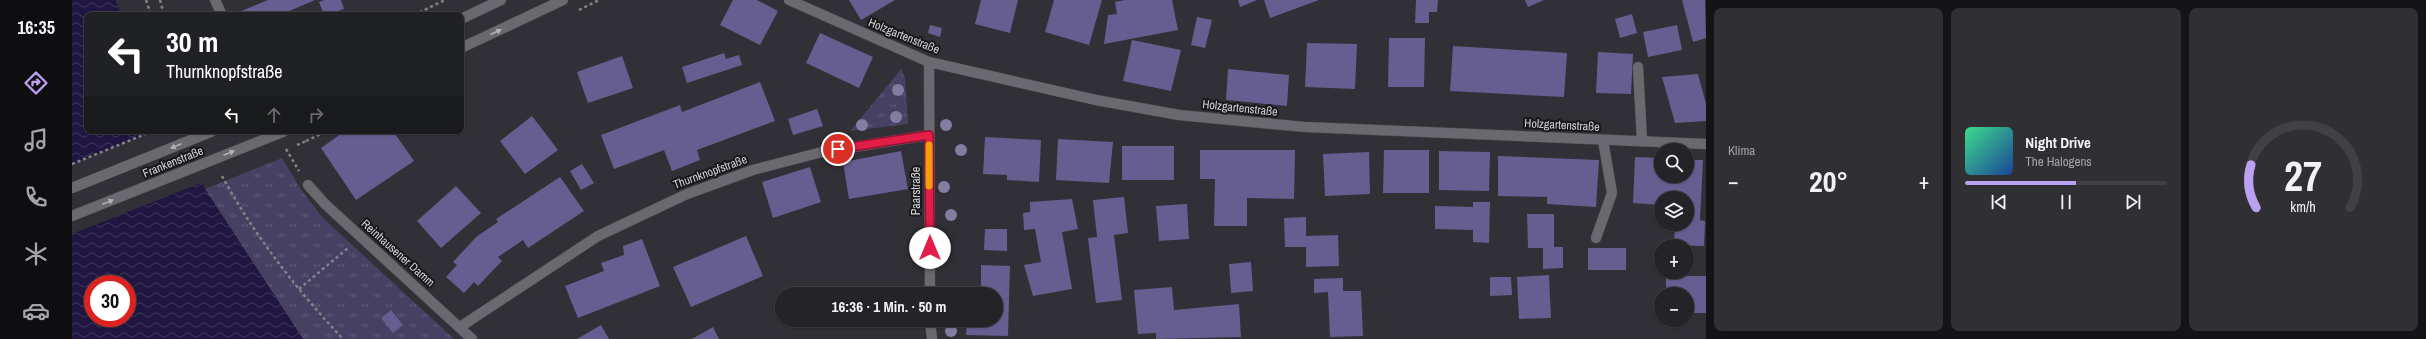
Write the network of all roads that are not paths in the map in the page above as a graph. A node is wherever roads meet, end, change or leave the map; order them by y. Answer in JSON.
{"nodes":[{"id":1,"x":215,"y":0,"type":"edge"},
{"id":2,"x":501,"y":0,"type":"edge"},
{"id":3,"x":563,"y":0,"type":"edge"},
{"id":4,"x":789,"y":0,"type":"edge"},
{"id":5,"x":221,"y":12,"type":"edge"},
{"id":6,"x":464,"y":18,"type":"edge"},
{"id":7,"x":464,"y":47,"type":"edge"},
{"id":8,"x":929,"y":62,"type":"junction"},
{"id":9,"x":1638,"y":68,"type":"dead end"},
{"id":10,"x":205,"y":134,"type":"edge"},
{"id":11,"x":277,"y":134,"type":"edge"},
{"id":12,"x":929,"y":135,"type":"junction"},
{"id":13,"x":1603,"y":140,"type":"junction"},
{"id":14,"x":1642,"y":141,"type":"junction"},
{"id":15,"x":1706,"y":144,"type":"edge"},
{"id":16,"x":308,"y":185,"type":"road end"},
{"id":17,"x":72,"y":188,"type":"edge"},
{"id":18,"x":72,"y":216,"type":"edge"},
{"id":19,"x":1596,"y":238,"type":"dead end"},
{"id":20,"x":930,"y":287,"type":"edge"},
{"id":21,"x":460,"y":327,"type":"junction"},
{"id":22,"x":931,"y":327,"type":"edge"},
{"id":23,"x":472,"y":339,"type":"edge"},
{"id":24,"x":932,"y":339,"type":"edge"}],
"edges":[{"from":1,"to":5,"type":"street"},
{"from":2,"to":6,"type":"street"},
{"from":7,"to":3,"type":"street","one_way":true},
{"from":4,"to":8,"type":"street","name":"Holzgartenstraße"},
{"from":8,"to":12,"type":"street"},
{"from":8,"to":13,"type":"street","name":"Holzgartenstraße"},
{"from":9,"to":14,"type":"street"},
{"from":10,"to":17,"type":"street","name":"Frankenstraße","one_way":true,"bridge":true},
{"from":18,"to":11,"type":"street","name":"Frankenstraße","one_way":true,"bridge":true},
{"from":12,"to":20,"type":"street","name":"Paarstraße"},
{"from":12,"to":21,"type":"street","name":"Thurnknopfstraße"},
{"from":13,"to":14,"type":"street","name":"Holzgartenstraße"},
{"from":13,"to":19,"type":"street"},
{"from":14,"to":15,"type":"street","name":"Holzgartenstraße"},
{"from":16,"to":21,"type":"street","name":"Reinhausener Damm"},
{"from":21,"to":23,"type":"street","name":"Reinhausener Damm"},
{"from":22,"to":24,"type":"street"}]}
